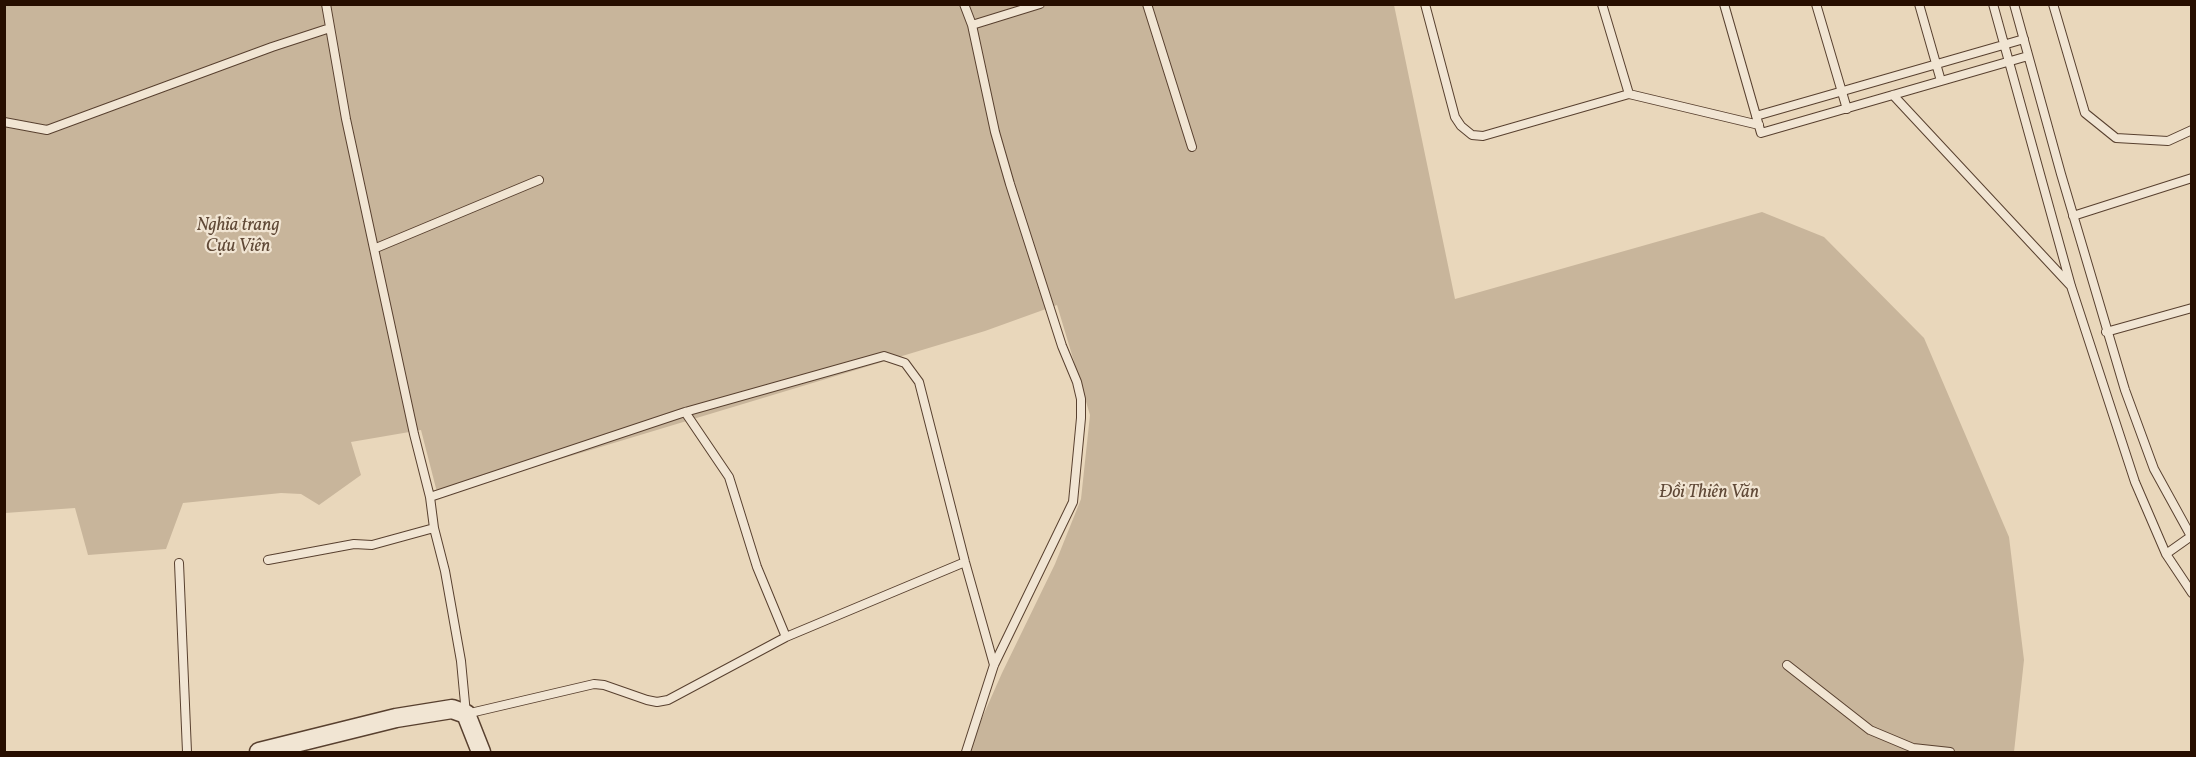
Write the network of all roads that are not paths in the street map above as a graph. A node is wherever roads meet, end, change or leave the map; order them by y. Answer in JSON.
{"nodes":[{"id":1,"x":326,"y":4,"type":"edge"},
{"id":2,"x":964,"y":4,"type":"edge"},
{"id":3,"x":1040,"y":4,"type":"edge"},
{"id":4,"x":1147,"y":4,"type":"edge"},
{"id":5,"x":1425,"y":4,"type":"edge"},
{"id":6,"x":1602,"y":4,"type":"edge"},
{"id":7,"x":1724,"y":4,"type":"edge"},
{"id":8,"x":1816,"y":4,"type":"edge"},
{"id":9,"x":1919,"y":4,"type":"edge"},
{"id":10,"x":1993,"y":4,"type":"edge"},
{"id":11,"x":2014,"y":4,"type":"edge"},
{"id":12,"x":2053,"y":4,"type":"edge"},
{"id":13,"x":972,"y":25,"type":"junction"},
{"id":14,"x":330,"y":28,"type":"junction"},
{"id":15,"x":2024,"y":39,"type":"junction"},
{"id":16,"x":2004,"y":45,"type":"junction"},
{"id":17,"x":2028,"y":56,"type":"junction"},
{"id":18,"x":2008,"y":62,"type":"junction"},
{"id":19,"x":1937,"y":65,"type":"junction"},
{"id":20,"x":1941,"y":81,"type":"junction"},
{"id":21,"x":1842,"y":91,"type":"junction"},
{"id":22,"x":1629,"y":94,"type":"junction"},
{"id":23,"x":1893,"y":95,"type":"junction"},
{"id":24,"x":1847,"y":109,"type":"junction"},
{"id":25,"x":4,"y":122,"type":"edge"},
{"id":26,"x":1759,"y":125,"type":"junction"},
{"id":27,"x":2192,"y":130,"type":"edge"},
{"id":28,"x":1192,"y":147,"type":"dead end"},
{"id":29,"x":2192,"y":178,"type":"edge"},
{"id":30,"x":539,"y":180,"type":"dead end"},
{"id":31,"x":2073,"y":216,"type":"junction"},
{"id":32,"x":376,"y":248,"type":"junction"},
{"id":33,"x":2071,"y":286,"type":"junction"},
{"id":34,"x":2192,"y":308,"type":"edge"},
{"id":35,"x":2106,"y":332,"type":"junction"},
{"id":36,"x":685,"y":412,"type":"junction"},
{"id":37,"x":430,"y":497,"type":"junction"},
{"id":38,"x":434,"y":528,"type":"junction"},
{"id":39,"x":2191,"y":537,"type":"edge"},
{"id":40,"x":2166,"y":554,"type":"junction"},
{"id":41,"x":268,"y":560,"type":"dead end"},
{"id":42,"x":965,"y":562,"type":"junction"},
{"id":43,"x":179,"y":563,"type":"dead end"},
{"id":44,"x":2192,"y":593,"type":"edge"},
{"id":45,"x":786,"y":637,"type":"junction"},
{"id":46,"x":994,"y":664,"type":"junction"},
{"id":47,"x":1787,"y":665,"type":"dead end"},
{"id":48,"x":466,"y":714,"type":"junction"},
{"id":49,"x":187,"y":753,"type":"edge"},
{"id":50,"x":259,"y":753,"type":"edge"},
{"id":51,"x":481,"y":753,"type":"edge"},
{"id":52,"x":966,"y":753,"type":"edge"},
{"id":53,"x":1950,"y":753,"type":"edge"}],
"edges":[{"from":1,"to":14,"type":"lane"},
{"from":2,"to":13,"type":"lane"},
{"from":3,"to":13,"type":"lane"},
{"from":4,"to":28,"type":"lane"},
{"from":5,"to":22,"type":"lane"},
{"from":6,"to":22,"type":"lane"},
{"from":7,"to":26,"type":"lane"},
{"from":8,"to":21,"type":"lane"},
{"from":9,"to":19,"type":"lane"},
{"from":10,"to":16,"type":"lane"},
{"from":11,"to":15,"type":"lane"},
{"from":12,"to":27,"type":"lane"},
{"from":13,"to":46,"type":"lane"},
{"from":14,"to":25,"type":"lane"},
{"from":14,"to":32,"type":"lane"},
{"from":15,"to":16,"type":"lane"},
{"from":15,"to":17,"type":"lane"},
{"from":16,"to":18,"type":"lane"},
{"from":16,"to":19,"type":"lane"},
{"from":17,"to":18,"type":"lane"},
{"from":17,"to":31,"type":"lane"},
{"from":18,"to":20,"type":"lane"},
{"from":18,"to":33,"type":"lane"},
{"from":19,"to":20,"type":"lane"},
{"from":19,"to":21,"type":"lane"},
{"from":20,"to":23,"type":"lane"},
{"from":21,"to":24,"type":"lane"},
{"from":21,"to":26,"type":"lane"},
{"from":22,"to":26,"type":"lane"},
{"from":23,"to":24,"type":"lane"},
{"from":23,"to":33,"type":"lane"},
{"from":24,"to":26,"type":"lane"},
{"from":29,"to":31,"type":"lane"},
{"from":30,"to":32,"type":"lane"},
{"from":31,"to":35,"type":"lane"},
{"from":32,"to":37,"type":"lane"},
{"from":33,"to":40,"type":"lane"},
{"from":34,"to":35,"type":"lane"},
{"from":35,"to":39,"type":"lane"},
{"from":36,"to":37,"type":"lane"},
{"from":36,"to":42,"type":"lane"},
{"from":36,"to":45,"type":"lane"},
{"from":37,"to":38,"type":"lane"},
{"from":38,"to":41,"type":"lane"},
{"from":38,"to":48,"type":"lane"},
{"from":39,"to":40,"type":"lane"},
{"from":40,"to":44,"type":"lane"},
{"from":42,"to":45,"type":"lane"},
{"from":42,"to":46,"type":"lane"},
{"from":43,"to":49,"type":"lane"},
{"from":45,"to":48,"type":"lane"},
{"from":46,"to":52,"type":"lane"},
{"from":47,"to":53,"type":"lane"},
{"from":48,"to":50,"type":"street"},
{"from":48,"to":51,"type":"street"}]}
